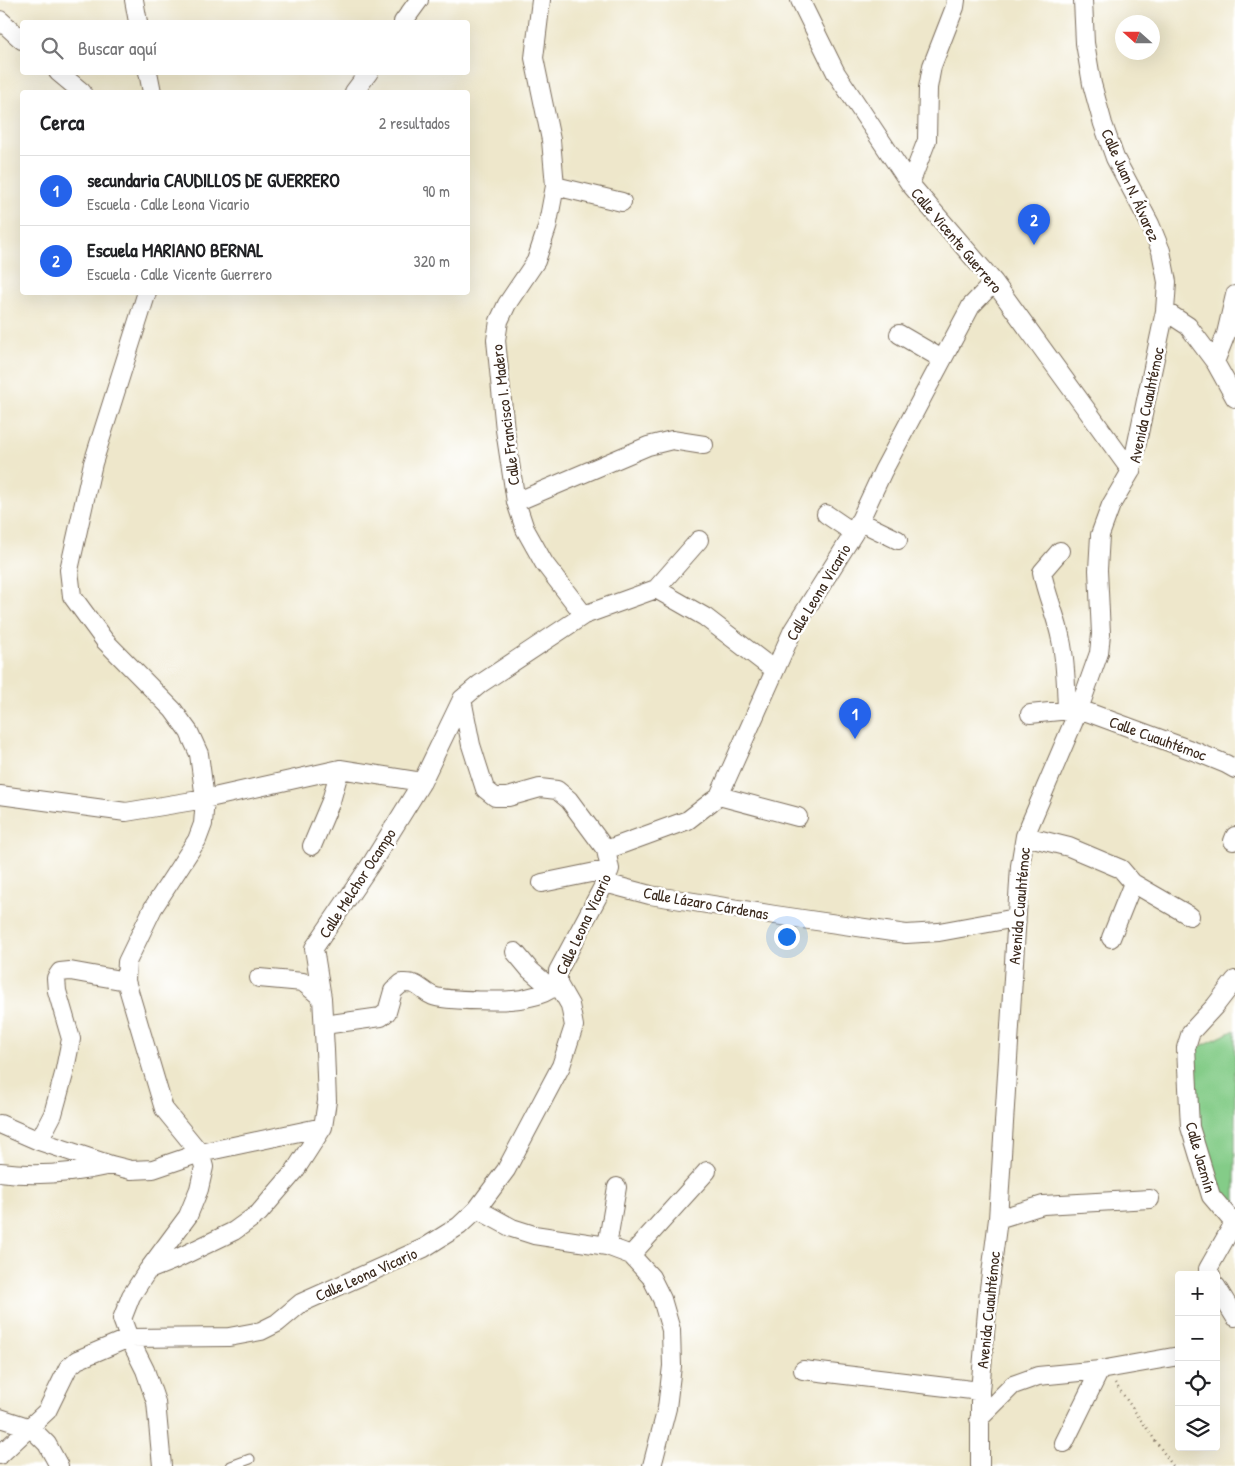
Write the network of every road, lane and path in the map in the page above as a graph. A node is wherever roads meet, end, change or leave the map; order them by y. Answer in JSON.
{"nodes":[{"id":1,"x":134,"y":0,"type":"edge"},
{"id":2,"x":419,"y":0,"type":"edge"},
{"id":3,"x":541,"y":0,"type":"edge"},
{"id":4,"x":800,"y":0,"type":"edge"},
{"id":5,"x":956,"y":0,"type":"edge"},
{"id":6,"x":1083,"y":0,"type":"edge"},
{"id":7,"x":0,"y":20,"type":"edge"},
{"id":8,"x":138,"y":20,"type":"edge"},
{"id":9,"x":405,"y":20,"type":"edge"},
{"id":10,"x":20,"y":38,"type":"edge"},
{"id":11,"x":62,"y":75,"type":"edge"},
{"id":12,"x":149,"y":75,"type":"edge"},
{"id":13,"x":367,"y":75,"type":"edge"},
{"id":14,"x":80,"y":90,"type":"edge"},
{"id":15,"x":152,"y":90,"type":"edge"},
{"id":16,"x":356,"y":90,"type":"edge"},
{"id":17,"x":910,"y":184,"type":"junction"},
{"id":18,"x":555,"y":186,"type":"junction"},
{"id":19,"x":622,"y":202,"type":"dead end"},
{"id":20,"x":1161,"y":251,"type":"joint"},
{"id":21,"x":994,"y":282,"type":"junction"},
{"id":22,"x":146,"y":295,"type":"edge"},
{"id":23,"x":1235,"y":295,"type":"edge"},
{"id":24,"x":1165,"y":311,"type":"junction"},
{"id":25,"x":899,"y":334,"type":"dead end"},
{"id":26,"x":942,"y":359,"type":"junction"},
{"id":27,"x":1215,"y":362,"type":"junction"},
{"id":28,"x":1235,"y":398,"type":"edge"},
{"id":29,"x":704,"y":445,"type":"dead end"},
{"id":30,"x":1131,"y":471,"type":"junction"},
{"id":31,"x":516,"y":502,"type":"junction"},
{"id":32,"x":826,"y":514,"type":"dead end"},
{"id":33,"x":856,"y":527,"type":"junction"},
{"id":34,"x":699,"y":540,"type":"dead end"},
{"id":35,"x":898,"y":540,"type":"dead end"},
{"id":36,"x":1060,"y":551,"type":"dead end"},
{"id":37,"x":656,"y":589,"type":"junction"},
{"id":38,"x":584,"y":615,"type":"junction"},
{"id":39,"x":774,"y":670,"type":"junction"},
{"id":40,"x":462,"y":699,"type":"junction"},
{"id":41,"x":1073,"y":710,"type":"junction"},
{"id":42,"x":1030,"y":714,"type":"dead end"},
{"id":43,"x":340,"y":769,"type":"junction"},
{"id":44,"x":1235,"y":769,"type":"edge"},
{"id":45,"x":422,"y":782,"type":"junction"},
{"id":46,"x":0,"y":794,"type":"edge"},
{"id":47,"x":720,"y":796,"type":"junction"},
{"id":48,"x":205,"y":799,"type":"junction"},
{"id":49,"x":798,"y":818,"type":"dead end"},
{"id":50,"x":1026,"y":836,"type":"junction"},
{"id":51,"x":312,"y":846,"type":"dead end"},
{"id":52,"x":606,"y":850,"type":"junction"},
{"id":53,"x":607,"y":876,"type":"junction"},
{"id":54,"x":542,"y":884,"type":"dead end"},
{"id":55,"x":1132,"y":884,"type":"junction"},
{"id":56,"x":1190,"y":916,"type":"dead end"},
{"id":57,"x":1016,"y":918,"type":"junction"},
{"id":58,"x":1111,"y":938,"type":"dead end"},
{"id":59,"x":515,"y":952,"type":"dead end"},
{"id":60,"x":259,"y":978,"type":"dead end"},
{"id":61,"x":1235,"y":980,"type":"edge"},
{"id":62,"x":126,"y":981,"type":"junction"},
{"id":63,"x":555,"y":986,"type":"junction"},
{"id":64,"x":322,"y":998,"type":"junction"},
{"id":65,"x":324,"y":1025,"type":"junction"},
{"id":66,"x":0,"y":1124,"type":"edge"},
{"id":67,"x":323,"y":1127,"type":"junction"},
{"id":68,"x":38,"y":1141,"type":"junction"},
{"id":69,"x":200,"y":1153,"type":"junction"},
{"id":70,"x":111,"y":1165,"type":"junction"},
{"id":71,"x":707,"y":1171,"type":"dead end"},
{"id":72,"x":0,"y":1172,"type":"edge"},
{"id":73,"x":617,"y":1187,"type":"dead end"},
{"id":74,"x":1150,"y":1199,"type":"dead end"},
{"id":75,"x":477,"y":1208,"type":"junction"},
{"id":76,"x":998,"y":1219,"type":"junction"},
{"id":77,"x":607,"y":1246,"type":"junction"},
{"id":78,"x":631,"y":1255,"type":"junction"},
{"id":79,"x":148,"y":1270,"type":"junction"},
{"id":80,"x":1209,"y":1271,"type":"edge"},
{"id":81,"x":1220,"y":1300,"type":"edge"},
{"id":82,"x":1235,"y":1317,"type":"edge"},
{"id":83,"x":129,"y":1338,"type":"junction"},
{"id":84,"x":1175,"y":1357,"type":"edge"},
{"id":85,"x":1103,"y":1369,"type":"junction"},
{"id":86,"x":803,"y":1370,"type":"dead end"},
{"id":87,"x":980,"y":1391,"type":"junction"},
{"id":88,"x":0,"y":1418,"type":"edge"},
{"id":89,"x":979,"y":1419,"type":"junction"},
{"id":90,"x":31,"y":1428,"type":"junction"},
{"id":91,"x":1064,"y":1443,"type":"dead end"},
{"id":92,"x":0,"y":1456,"type":"edge"},
{"id":93,"x":250,"y":1459,"type":"dead end"},
{"id":94,"x":59,"y":1466,"type":"edge"},
{"id":95,"x":162,"y":1466,"type":"edge"},
{"id":96,"x":231,"y":1466,"type":"edge"},
{"id":97,"x":652,"y":1466,"type":"edge"},
{"id":98,"x":980,"y":1466,"type":"edge"},
{"id":99,"x":1173,"y":1466,"type":"edge"}],
"edges":[{"from":1,"to":8,"type":"street"},
{"from":2,"to":9,"type":"street"},
{"from":3,"to":18,"type":"street","name":"Calle Francisco I. Madero"},
{"from":4,"to":17,"type":"street","name":"Calle Vicente Guerrero"},
{"from":5,"to":17,"type":"street"},
{"from":6,"to":20,"type":"street","name":"Calle Juan N. Álvarez"},
{"from":7,"to":10,"type":"street"},
{"from":11,"to":14,"type":"street"},
{"from":12,"to":15,"type":"street"},
{"from":13,"to":16,"type":"street"},
{"from":17,"to":21,"type":"street","name":"Calle Vicente Guerrero"},
{"from":18,"to":19,"type":"street"},
{"from":18,"to":31,"type":"street","name":"Calle Francisco I. Madero"},
{"from":20,"to":24,"type":"street","name":"Avenida Cuauhtémoc"},
{"from":21,"to":26,"type":"street","name":"Calle Leona Vicario"},
{"from":21,"to":30,"type":"street","name":"Calle Vicente Guerrero"},
{"from":22,"to":48,"type":"street"},
{"from":23,"to":27,"type":"street"},
{"from":24,"to":27,"type":"street"},
{"from":24,"to":30,"type":"street","name":"Avenida Cuauhtémoc"},
{"from":25,"to":26,"type":"street"},
{"from":26,"to":33,"type":"street","name":"Calle Leona Vicario"},
{"from":27,"to":28,"type":"street"},
{"from":29,"to":31,"type":"street"},
{"from":30,"to":41,"type":"street","name":"Avenida Cuauhtémoc"},
{"from":31,"to":38,"type":"street","name":"Calle Francisco I. Madero"},
{"from":32,"to":33,"type":"street"},
{"from":33,"to":35,"type":"street"},
{"from":33,"to":39,"type":"street","name":"Calle Leona Vicario"},
{"from":34,"to":37,"type":"street"},
{"from":36,"to":41,"type":"street"},
{"from":37,"to":38,"type":"street","name":"Calle Melchor Ocampo"},
{"from":37,"to":39,"type":"street"},
{"from":38,"to":40,"type":"street","name":"Calle Melchor Ocampo"},
{"from":39,"to":47,"type":"street","name":"Calle Leona Vicario"},
{"from":40,"to":45,"type":"street","name":"Calle Melchor Ocampo"},
{"from":40,"to":52,"type":"street"},
{"from":41,"to":42,"type":"street"},
{"from":41,"to":44,"type":"street","name":"Calle Cuauhtémoc"},
{"from":41,"to":50,"type":"street","name":"Avenida Cuauhtémoc"},
{"from":43,"to":45,"type":"street"},
{"from":43,"to":48,"type":"street"},
{"from":43,"to":51,"type":"street"},
{"from":45,"to":64,"type":"street","name":"Calle Melchor Ocampo"},
{"from":46,"to":48,"type":"street"},
{"from":47,"to":49,"type":"street"},
{"from":47,"to":52,"type":"street","name":"Calle Leona Vicario"},
{"from":48,"to":62,"type":"street"},
{"from":50,"to":55,"type":"street"},
{"from":50,"to":57,"type":"street","name":"Avenida Cuauhtémoc"},
{"from":52,"to":53,"type":"street","name":"Calle Leona Vicario"},
{"from":53,"to":54,"type":"street"},
{"from":53,"to":57,"type":"street","name":"Calle Lázaro Cárdenas"},
{"from":53,"to":63,"type":"street","name":"Calle Leona Vicario"},
{"from":55,"to":56,"type":"street"},
{"from":55,"to":58,"type":"street"},
{"from":57,"to":76,"type":"street","name":"Avenida Cuauhtémoc"},
{"from":59,"to":63,"type":"street"},
{"from":60,"to":64,"type":"street"},
{"from":61,"to":80,"type":"street","name":"Calle Jazmín"},
{"from":62,"to":68,"type":"street"},
{"from":62,"to":69,"type":"street"},
{"from":63,"to":65,"type":"street"},
{"from":63,"to":75,"type":"street","name":"Calle Leona Vicario"},
{"from":64,"to":65,"type":"street","name":"Calle Melchor Ocampo"},
{"from":65,"to":67,"type":"street","name":"Calle Melchor Ocampo"},
{"from":66,"to":68,"type":"street"},
{"from":67,"to":69,"type":"street"},
{"from":67,"to":79,"type":"street","name":"Calle Melchor Ocampo"},
{"from":68,"to":70,"type":"street"},
{"from":69,"to":70,"type":"street"},
{"from":69,"to":79,"type":"street"},
{"from":70,"to":72,"type":"street"},
{"from":71,"to":78,"type":"street"},
{"from":73,"to":77,"type":"street"},
{"from":74,"to":76,"type":"street"},
{"from":75,"to":77,"type":"street"},
{"from":75,"to":83,"type":"street","name":"Calle Leona Vicario"},
{"from":76,"to":87,"type":"street","name":"Avenida Cuauhtémoc"},
{"from":77,"to":78,"type":"street"},
{"from":78,"to":97,"type":"street"},
{"from":79,"to":83,"type":"street"},
{"from":81,"to":82,"type":"street"},
{"from":83,"to":90,"type":"street"},
{"from":83,"to":95,"type":"street"},
{"from":84,"to":85,"type":"street"},
{"from":85,"to":89,"type":"street"},
{"from":85,"to":91,"type":"street"},
{"from":85,"to":99,"type":"path"},
{"from":86,"to":87,"type":"street"},
{"from":87,"to":89,"type":"street","name":"Avenida Cuauhtémoc"},
{"from":88,"to":90,"type":"street"},
{"from":89,"to":98,"type":"street","name":"Avenida Cuauhtémoc"},
{"from":90,"to":92,"type":"street"},
{"from":90,"to":94,"type":"street"},
{"from":93,"to":96,"type":"lane"}]}
